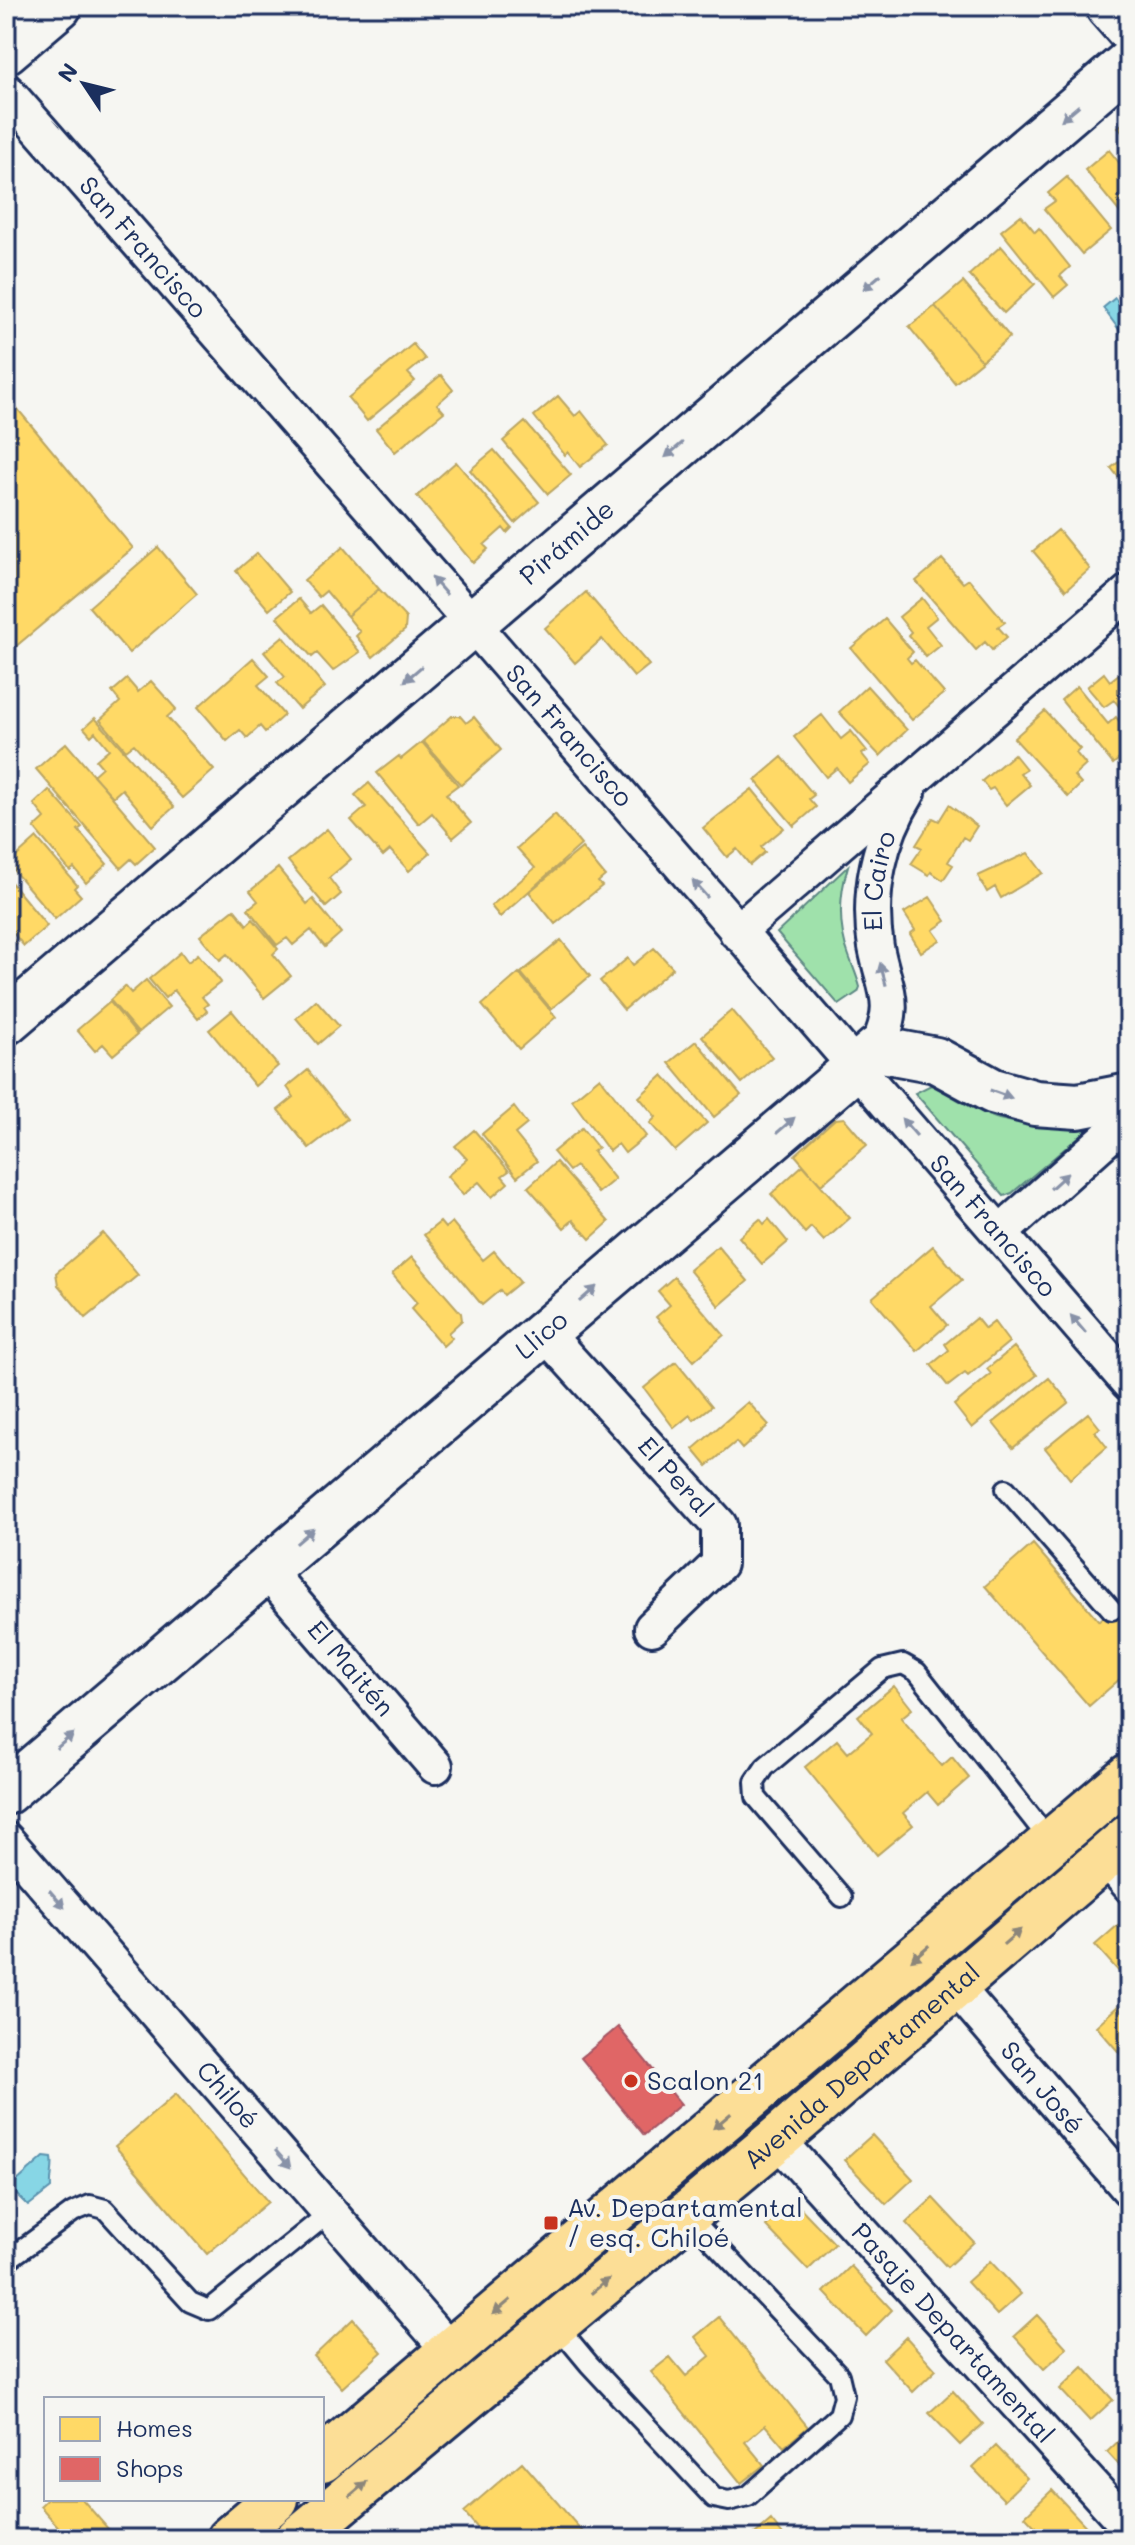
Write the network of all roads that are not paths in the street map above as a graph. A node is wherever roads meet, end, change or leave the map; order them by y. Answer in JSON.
{"nodes":[{"id":1,"x":59,"y":6,"type":"edge"},
{"id":2,"x":1108,"y":6,"type":"edge"},
{"id":3,"x":1129,"y":30,"type":"edge"},
{"id":4,"x":6,"y":51,"type":"edge"},
{"id":5,"x":1129,"y":62,"type":"edge"},
{"id":6,"x":6,"y":91,"type":"edge"},
{"id":7,"x":1129,"y":592,"type":"edge"},
{"id":8,"x":472,"y":623,"type":"junction"},
{"id":9,"x":925,"y":770,"type":"junction"},
{"id":10,"x":737,"y":932,"type":"junction"},
{"id":11,"x":6,"y":1022,"type":"edge"},
{"id":12,"x":866,"y":1057,"type":"junction"},
{"id":13,"x":1129,"y":1096,"type":"edge"},
{"id":14,"x":1129,"y":1118,"type":"edge"},
{"id":15,"x":1001,"y":1232,"type":"junction"},
{"id":16,"x":544,"y":1332,"type":"junction"},
{"id":17,"x":1129,"y":1383,"type":"edge"},
{"id":18,"x":1006,"y":1489,"type":"dead end"},
{"id":19,"x":266,"y":1570,"type":"junction"},
{"id":20,"x":1112,"y":1610,"type":"dead end"},
{"id":21,"x":652,"y":1628,"type":"dead end"},
{"id":22,"x":435,"y":1766,"type":"dead end"},
{"id":23,"x":1129,"y":1776,"type":"edge"},
{"id":24,"x":6,"y":1792,"type":"edge"},
{"id":25,"x":6,"y":1840,"type":"edge"},
{"id":26,"x":1051,"y":1842,"type":"junction"},
{"id":27,"x":1114,"y":1849,"type":"edge"},
{"id":28,"x":1129,"y":1896,"type":"edge"},
{"id":29,"x":842,"y":1897,"type":"dead end"},
{"id":30,"x":955,"y":1986,"type":"junction"},
{"id":31,"x":777,"y":2139,"type":"junction"},
{"id":32,"x":1129,"y":2189,"type":"edge"},
{"id":33,"x":329,"y":2213,"type":"junction"},
{"id":34,"x":687,"y":2214,"type":"junction"},
{"id":35,"x":6,"y":2258,"type":"edge"},
{"id":36,"x":555,"y":2323,"type":"junction"},
{"id":37,"x":450,"y":2351,"type":"junction"},
{"id":38,"x":324,"y":2458,"type":"edge"},
{"id":39,"x":274,"y":2501,"type":"edge"},
{"id":40,"x":1129,"y":2527,"type":"edge"},
{"id":41,"x":229,"y":2539,"type":"edge"},
{"id":42,"x":298,"y":2539,"type":"edge"}],
"edges":[{"from":1,"to":4,"type":"street"},
{"from":2,"to":3,"type":"street"},
{"from":5,"to":8,"type":"street","name":"Pirámide","one_way":true},
{"from":8,"to":6,"type":"street","name":"San Francisco","one_way":true},
{"from":7,"to":9,"type":"street","name":"El Cairo"},
{"from":10,"to":8,"type":"street","name":"San Francisco","one_way":true},
{"from":8,"to":11,"type":"street","name":"Pirámide","one_way":true},
{"from":9,"to":10,"type":"street","name":"El Cairo"},
{"from":12,"to":9,"type":"street","name":"El Cairo","one_way":true},
{"from":10,"to":12,"type":"street","name":"San Francisco"},
{"from":12,"to":13,"type":"street","one_way":true},
{"from":15,"to":12,"type":"street","name":"San Francisco","one_way":true},
{"from":16,"to":12,"type":"street","name":"Llico","one_way":true},
{"from":15,"to":14,"type":"street","one_way":true},
{"from":17,"to":15,"type":"street","name":"San Francisco","one_way":true},
{"from":19,"to":16,"type":"street","name":"Llico","one_way":true},
{"from":16,"to":21,"type":"street","name":"El Peral"},
{"from":18,"to":20,"type":"lane"},
{"from":19,"to":22,"type":"street","name":"El Maitén"},
{"from":24,"to":19,"type":"street","name":"Llico","one_way":true},
{"from":23,"to":26,"type":"main road","name":"Avenida Departamental"},
{"from":25,"to":33,"type":"street","name":"Chiloé","one_way":true},
{"from":26,"to":29,"type":"lane"},
{"from":26,"to":37,"type":"main road","name":"Avenida Departamental","one_way":true},
{"from":27,"to":28,"type":"lane"},
{"from":30,"to":27,"type":"main road","name":"Avenida Departamental","one_way":true},
{"from":30,"to":31,"type":"main road","name":"Avenida Departamental"},
{"from":30,"to":32,"type":"street","name":"San José"},
{"from":31,"to":34,"type":"main road","name":"Avenida Departamental"},
{"from":31,"to":40,"type":"street","name":"Pasaje Departamental"},
{"from":33,"to":35,"type":"lane"},
{"from":33,"to":37,"type":"street","name":"Chiloé"},
{"from":36,"to":34,"type":"main road","name":"Avenida Departamental","one_way":true},
{"from":34,"to":36,"type":"lane"},
{"from":42,"to":36,"type":"main road","name":"Avenida Departamental","one_way":true},
{"from":37,"to":38,"type":"main road","name":"Avenida Departamental"},
{"from":39,"to":41,"type":"main road"}]}
